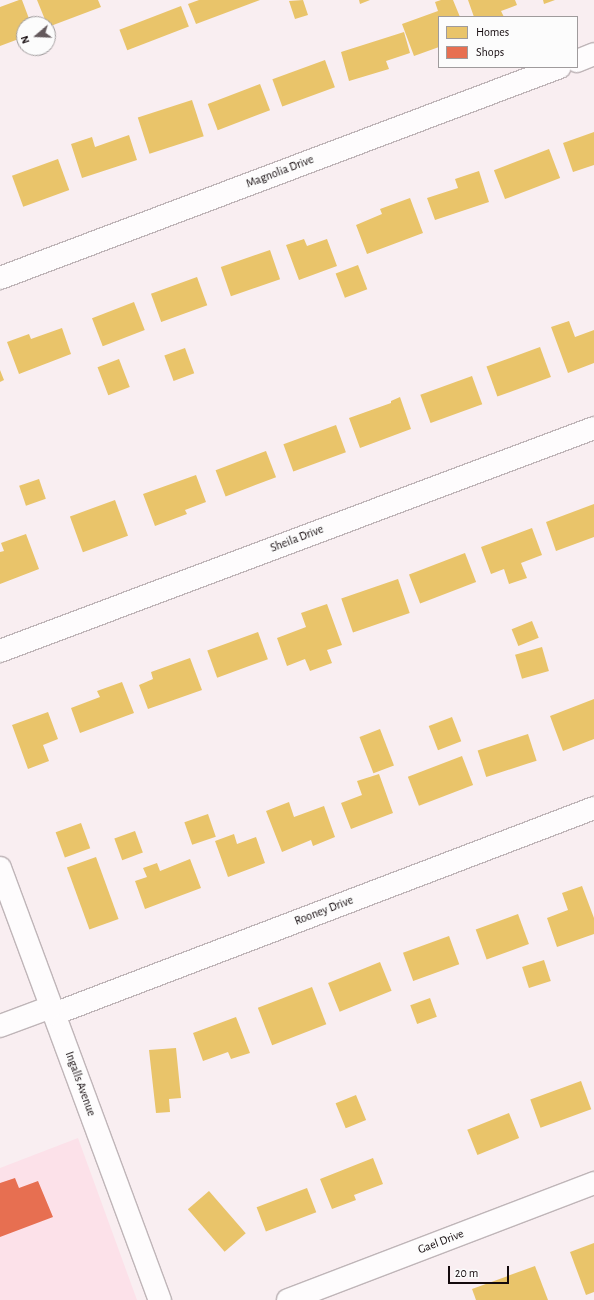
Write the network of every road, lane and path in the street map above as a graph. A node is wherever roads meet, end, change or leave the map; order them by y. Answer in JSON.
{"nodes":[{"id":1,"x":594,"y":54,"type":"edge"},
{"id":2,"x":578,"y":61,"type":"edge"},
{"id":3,"x":557,"y":68,"type":"edge"},
{"id":4,"x":0,"y":278,"type":"edge"},
{"id":5,"x":594,"y":428,"type":"edge"},
{"id":6,"x":0,"y":651,"type":"edge"},
{"id":7,"x":594,"y":808,"type":"edge"},
{"id":8,"x":0,"y":868,"type":"edge"},
{"id":9,"x":53,"y":1010,"type":"junction"},
{"id":10,"x":0,"y":1026,"type":"edge"},
{"id":11,"x":594,"y":1183,"type":"edge"},
{"id":12,"x":160,"y":1300,"type":"edge"},
{"id":13,"x":288,"y":1300,"type":"edge"}],
"edges":[{"from":1,"to":2,"type":"street"},
{"from":3,"to":4,"type":"street","name":"Magnolia Drive"},
{"from":5,"to":6,"type":"street","name":"Sheila Drive"},
{"from":7,"to":9,"type":"street","name":"Rooney Drive"},
{"from":8,"to":9,"type":"street","name":"Ingalls Avenue"},
{"from":9,"to":10,"type":"street","name":"Rooney Drive"},
{"from":9,"to":12,"type":"street","name":"Ingalls Avenue"},
{"from":11,"to":13,"type":"street","name":"Gael Drive"}]}
